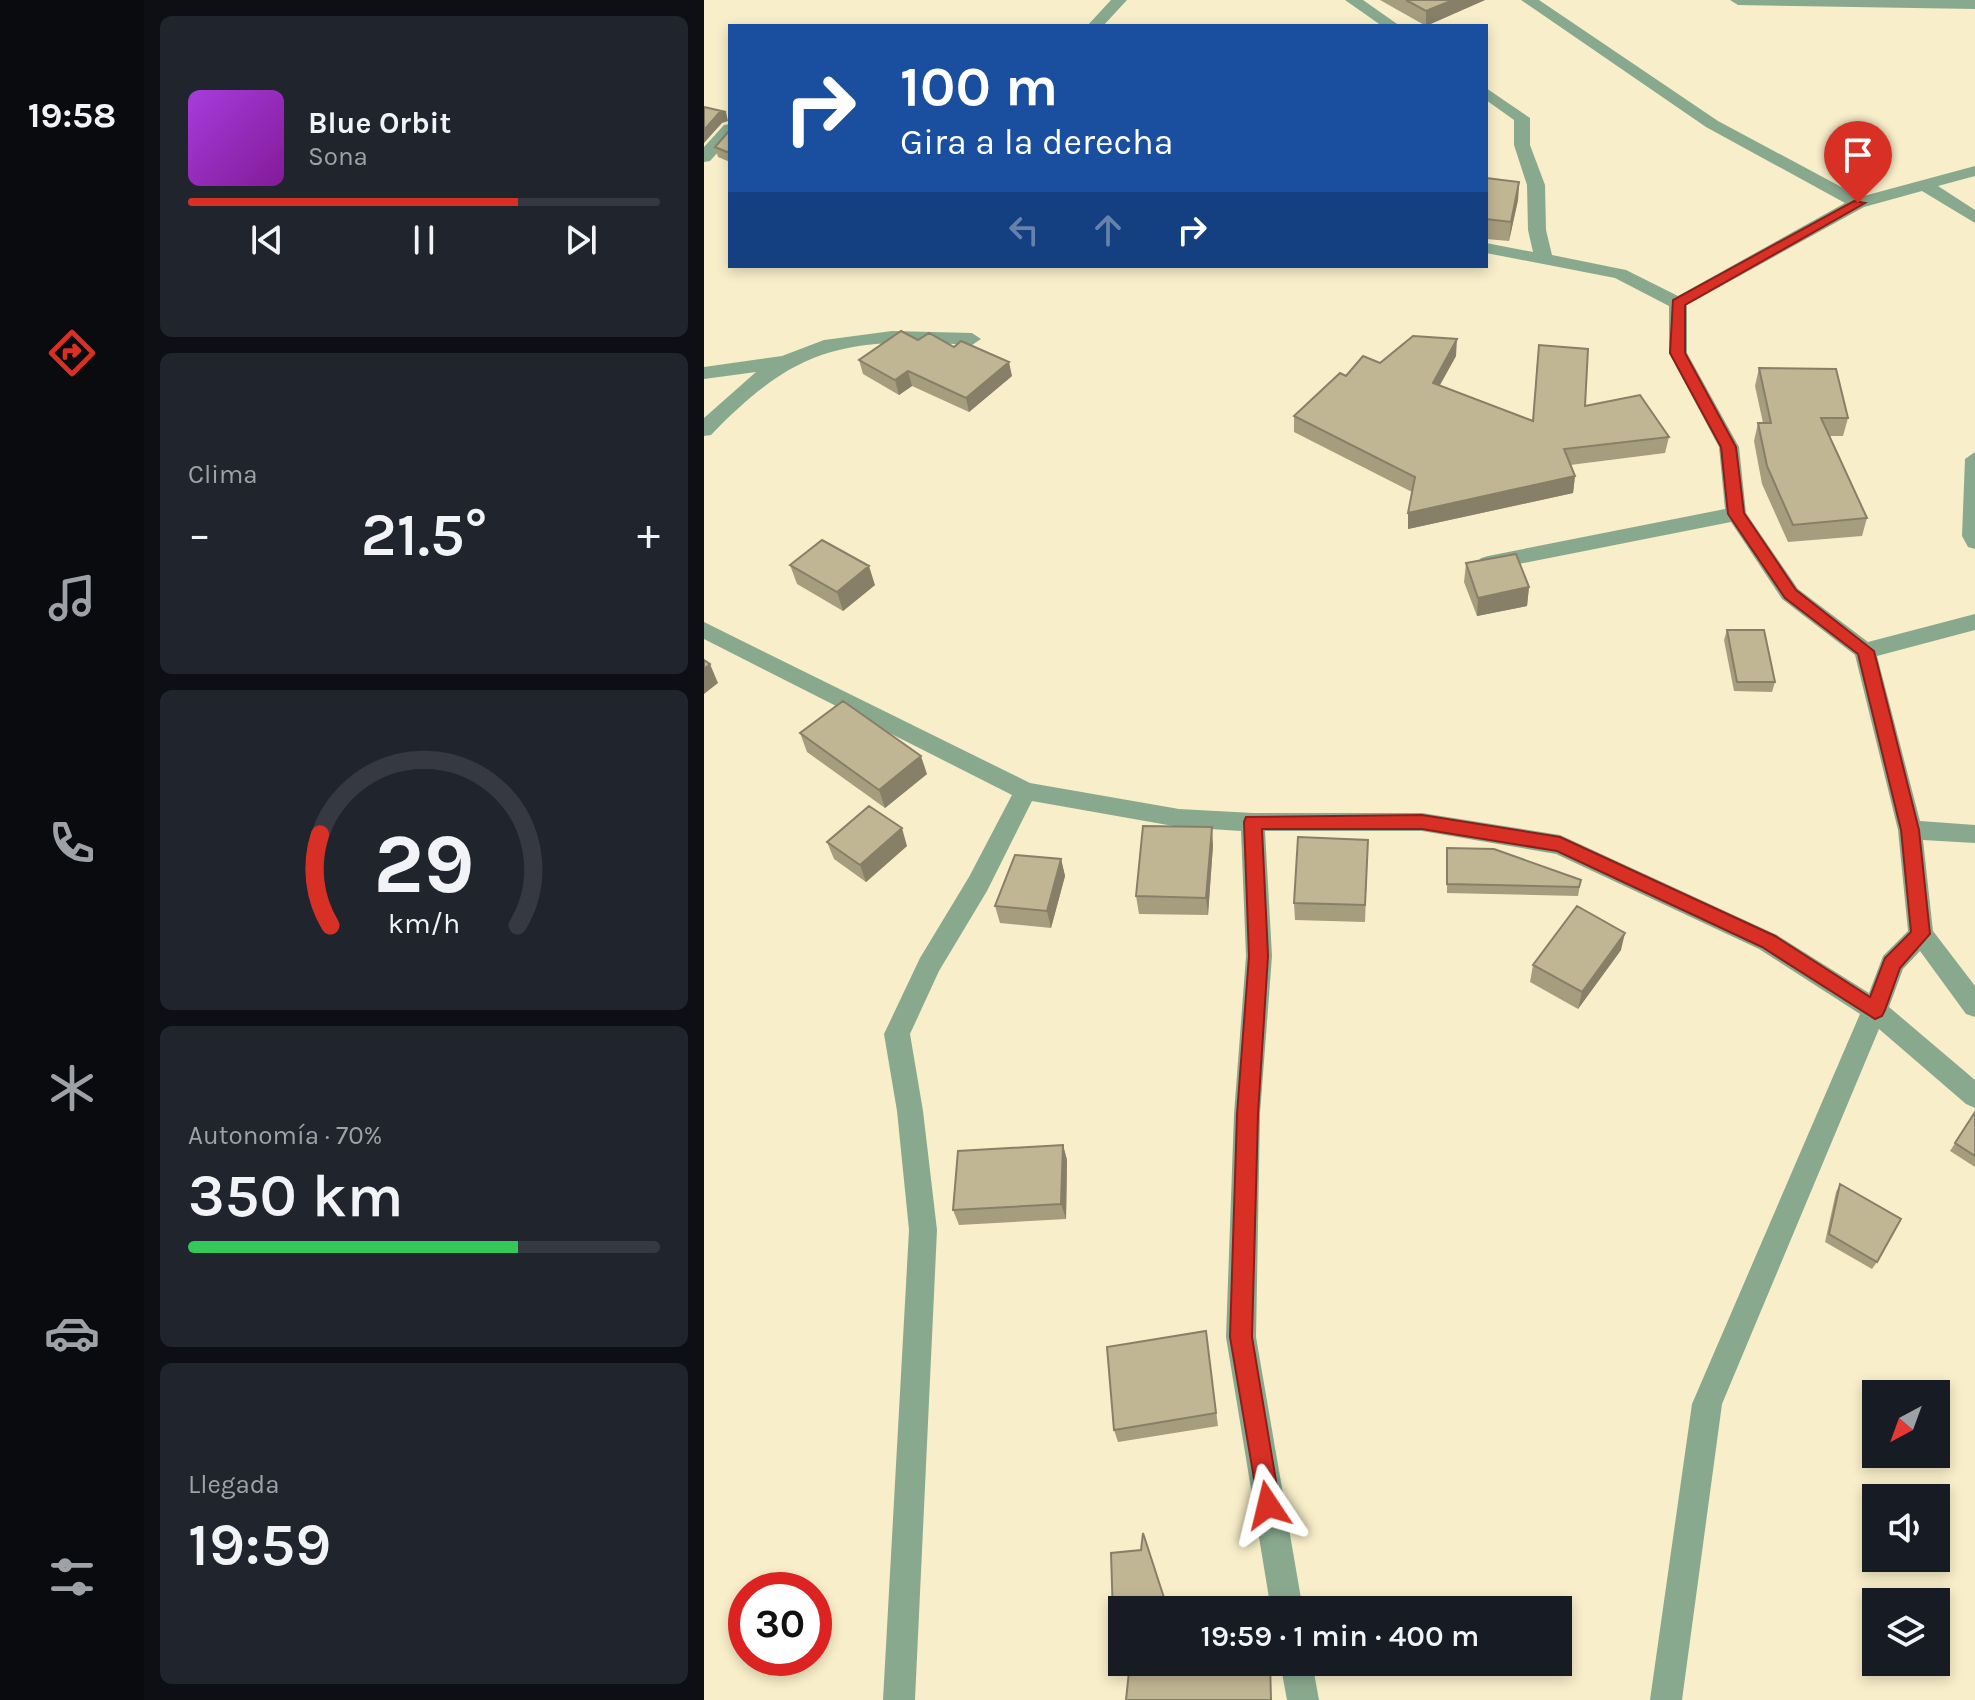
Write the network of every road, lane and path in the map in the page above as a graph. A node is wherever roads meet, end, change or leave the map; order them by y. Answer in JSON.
{"nodes":[{"id":1,"x":1119,"y":0,"type":"edge"},
{"id":2,"x":1353,"y":0,"type":"edge"},
{"id":3,"x":1529,"y":0,"type":"edge"},
{"id":4,"x":1738,"y":0,"type":"edge"},
{"id":5,"x":1975,"y":4,"type":"edge"},
{"id":6,"x":1097,"y":24,"type":"edge"},
{"id":7,"x":1389,"y":24,"type":"edge"},
{"id":8,"x":1488,"y":94,"type":"edge"},
{"id":9,"x":728,"y":131,"type":"edge"},
{"id":10,"x":704,"y":157,"type":"edge"},
{"id":11,"x":1975,"y":171,"type":"edge"},
{"id":12,"x":1925,"y":185,"type":"junction"},
{"id":13,"x":1858,"y":203,"type":"junction"},
{"id":14,"x":1975,"y":218,"type":"edge"},
{"id":15,"x":1488,"y":248,"type":"edge"},
{"id":16,"x":1544,"y":259,"type":"junction"},
{"id":17,"x":1678,"y":303,"type":"junction"},
{"id":18,"x":972,"y":339,"type":"dead end"},
{"id":19,"x":782,"y":362,"type":"junction"},
{"id":20,"x":704,"y":373,"type":"edge"},
{"id":21,"x":704,"y":430,"type":"edge"},
{"id":22,"x":1975,"y":459,"type":"edge"},
{"id":23,"x":1736,"y":514,"type":"junction"},
{"id":24,"x":1975,"y":542,"type":"edge"},
{"id":25,"x":1488,"y":563,"type":"edge"},
{"id":26,"x":1975,"y":622,"type":"edge"},
{"id":27,"x":704,"y":630,"type":"edge"},
{"id":28,"x":1865,"y":651,"type":"junction"},
{"id":29,"x":1026,"y":791,"type":"junction"},
{"id":30,"x":1253,"y":822,"type":"junction"},
{"id":31,"x":1910,"y":830,"type":"junction"},
{"id":32,"x":1975,"y":834,"type":"edge"},
{"id":33,"x":1921,"y":934,"type":"junction"},
{"id":34,"x":1975,"y":1006,"type":"edge"},
{"id":35,"x":1875,"y":1010,"type":"junction"},
{"id":36,"x":1975,"y":1096,"type":"edge"},
{"id":37,"x":1285,"y":1596,"type":"edge"},
{"id":38,"x":1299,"y":1676,"type":"edge"},
{"id":39,"x":899,"y":1700,"type":"edge"},
{"id":40,"x":1303,"y":1700,"type":"edge"},
{"id":41,"x":1666,"y":1700,"type":"edge"}],
"edges":[{"from":1,"to":6,"type":"street"},
{"from":2,"to":7,"type":"street"},
{"from":3,"to":13,"type":"street"},
{"from":4,"to":5,"type":"street"},
{"from":8,"to":16,"type":"street"},
{"from":9,"to":10,"type":"street"},
{"from":11,"to":12,"type":"street"},
{"from":12,"to":13,"type":"street"},
{"from":12,"to":14,"type":"street"},
{"from":13,"to":17,"type":"street"},
{"from":15,"to":16,"type":"street"},
{"from":16,"to":17,"type":"street"},
{"from":17,"to":23,"type":"street"},
{"from":18,"to":19,"type":"street"},
{"from":19,"to":20,"type":"street"},
{"from":19,"to":21,"type":"street"},
{"from":22,"to":24,"type":"street"},
{"from":23,"to":25,"type":"street"},
{"from":23,"to":28,"type":"street"},
{"from":26,"to":28,"type":"street"},
{"from":27,"to":29,"type":"street"},
{"from":28,"to":31,"type":"street"},
{"from":29,"to":30,"type":"street"},
{"from":29,"to":39,"type":"street"},
{"from":30,"to":35,"type":"street"},
{"from":30,"to":37,"type":"street"},
{"from":31,"to":32,"type":"street"},
{"from":31,"to":33,"type":"street"},
{"from":33,"to":34,"type":"street"},
{"from":33,"to":35,"type":"street"},
{"from":35,"to":36,"type":"street"},
{"from":35,"to":41,"type":"street"},
{"from":38,"to":40,"type":"street"}]}
